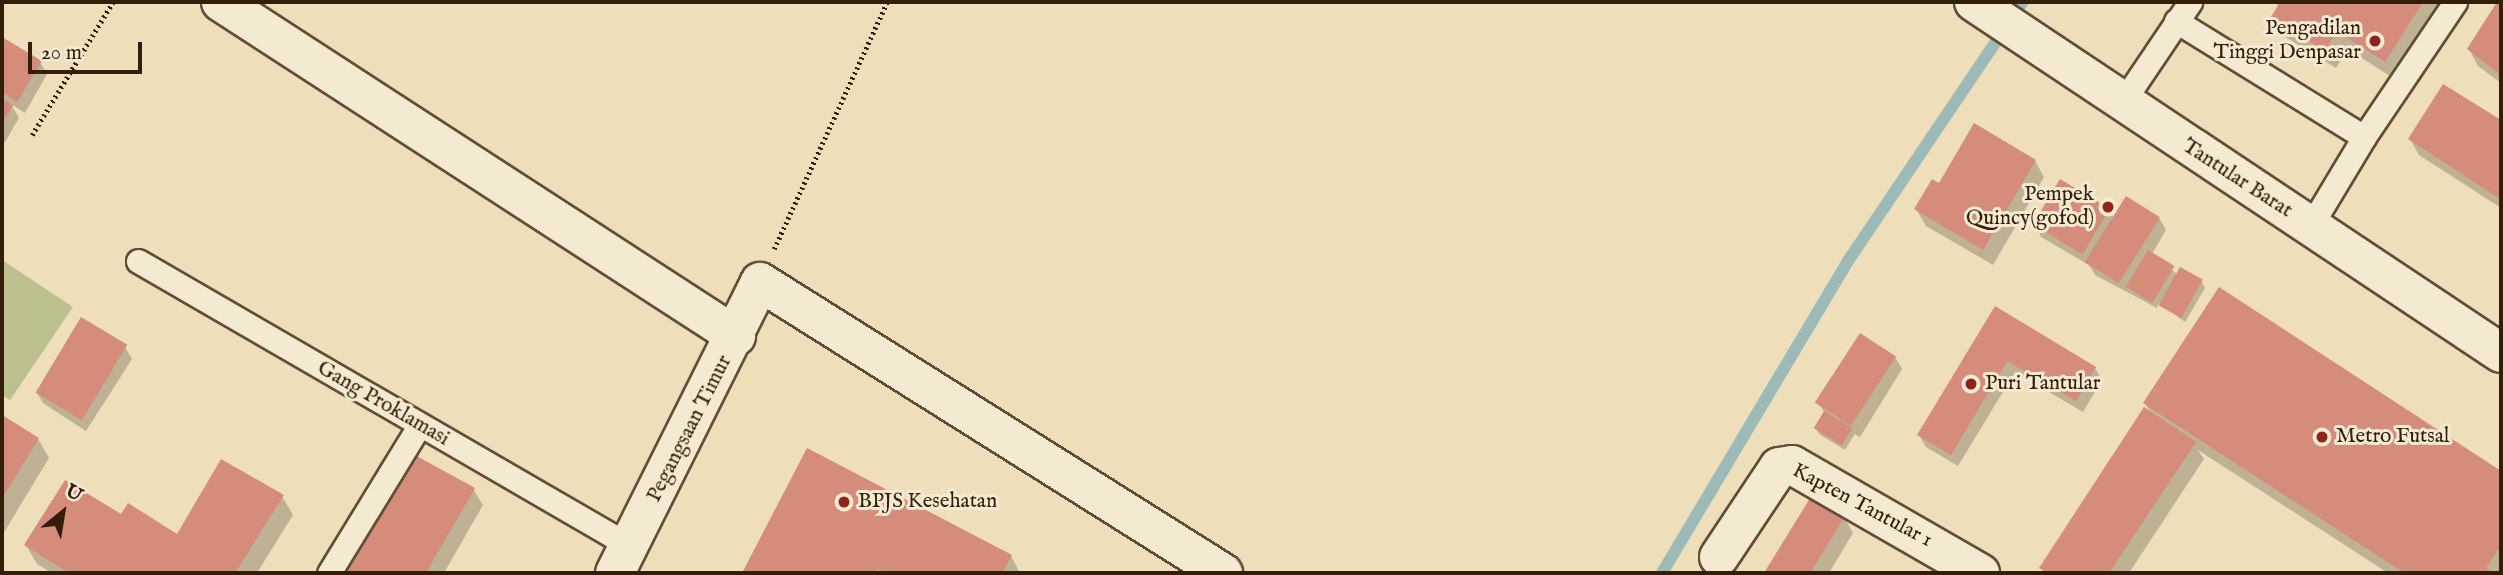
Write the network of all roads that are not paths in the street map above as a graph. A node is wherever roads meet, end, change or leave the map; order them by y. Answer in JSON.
{"nodes":[{"id":1,"x":221,"y":2,"type":"edge"},
{"id":2,"x":2190,"y":2,"type":"edge"},
{"id":3,"x":2455,"y":2,"type":"edge"},
{"id":4,"x":1985,"y":9,"type":"edge"},
{"id":5,"x":2176,"y":21,"type":"junction"},
{"id":6,"x":2122,"y":103,"type":"junction"},
{"id":7,"x":2364,"y":137,"type":"junction"},
{"id":8,"x":2310,"y":227,"type":"junction"},
{"id":9,"x":138,"y":261,"type":"dead end"},
{"id":10,"x":736,"y":336,"type":"junction"},
{"id":11,"x":2501,"y":353,"type":"edge"},
{"id":12,"x":419,"y":426,"type":"junction"},
{"id":13,"x":1719,"y":557,"type":"dead end"},
{"id":14,"x":622,"y":560,"type":"edge"},
{"id":15,"x":329,"y":573,"type":"edge"},
{"id":16,"x":1223,"y":573,"type":"edge"},
{"id":17,"x":1980,"y":573,"type":"edge"}],
"edges":[{"from":1,"to":10,"type":"street"},
{"from":2,"to":5,"type":"lane"},
{"from":3,"to":7,"type":"lane"},
{"from":4,"to":6,"type":"street","name":"Tantular Barat"},
{"from":5,"to":6,"type":"lane"},
{"from":5,"to":7,"type":"lane"},
{"from":6,"to":8,"type":"street","name":"Tantular Barat"},
{"from":7,"to":8,"type":"lane"},
{"from":8,"to":11,"type":"street","name":"Tantular Barat"},
{"from":9,"to":12,"type":"lane","name":"Gang Proklamasi"},
{"from":10,"to":14,"type":"street","name":"Pegangsaan Timur"},
{"from":10,"to":16,"type":"street","name":"Pegangsaan Timur"},
{"from":12,"to":14,"type":"lane","name":"Gang Proklamasi"},
{"from":12,"to":15,"type":"lane"},
{"from":13,"to":17,"type":"street","name":"Kapten Tantular 1"}]}
